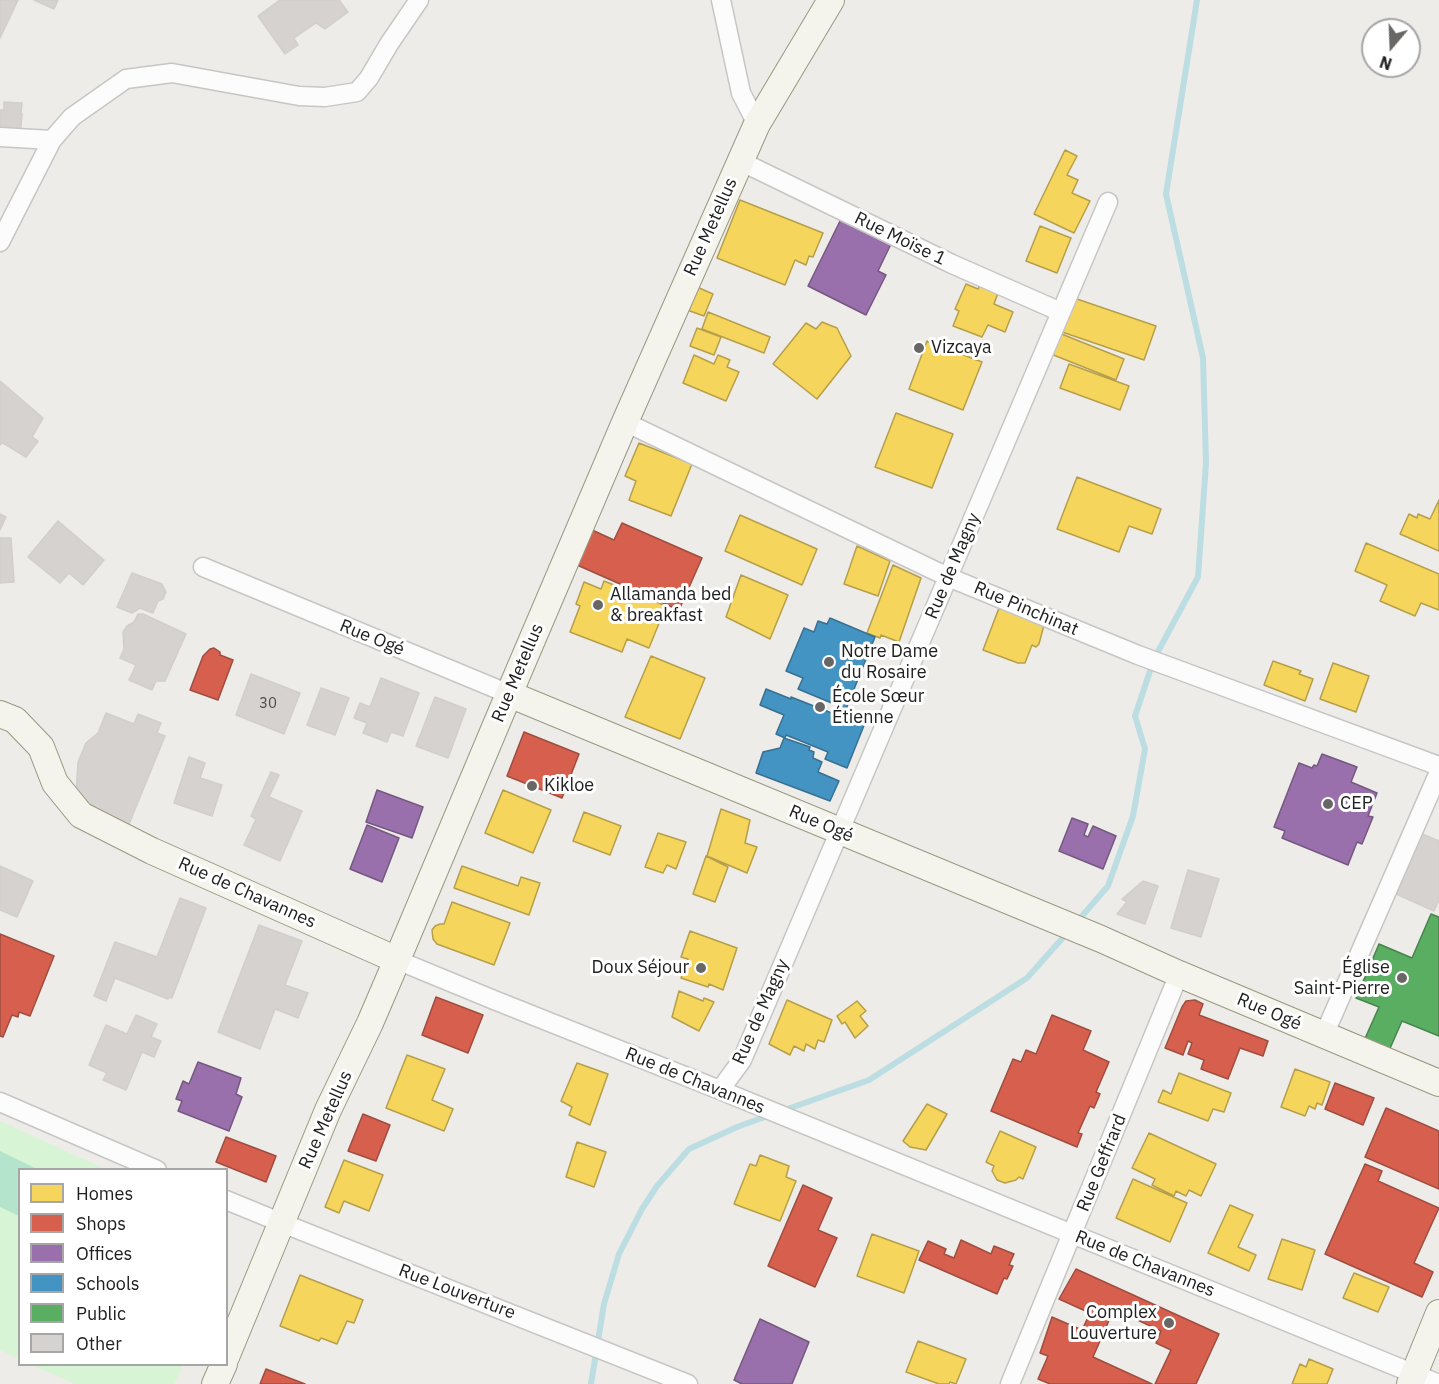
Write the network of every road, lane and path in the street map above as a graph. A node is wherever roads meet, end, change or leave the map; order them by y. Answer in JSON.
{"nodes":[{"id":1,"x":419,"y":0,"type":"edge"},
{"id":2,"x":721,"y":0,"type":"edge"},
{"id":3,"x":831,"y":0,"type":"edge"},
{"id":4,"x":757,"y":124,"type":"junction"},
{"id":5,"x":0,"y":137,"type":"edge"},
{"id":6,"x":52,"y":140,"type":"junction"},
{"id":7,"x":740,"y":161,"type":"junction"},
{"id":8,"x":1108,"y":202,"type":"dead end"},
{"id":9,"x":0,"y":242,"type":"edge"},
{"id":10,"x":1061,"y":312,"type":"junction"},
{"id":11,"x":625,"y":422,"type":"junction"},
{"id":12,"x":203,"y":567,"type":"dead end"},
{"id":13,"x":948,"y":577,"type":"junction"},
{"id":14,"x":509,"y":694,"type":"junction"},
{"id":15,"x":0,"y":714,"type":"edge"},
{"id":16,"x":1439,"y":766,"type":"edge"},
{"id":17,"x":1439,"y":772,"type":"edge"},
{"id":18,"x":838,"y":831,"type":"junction"},
{"id":19,"x":397,"y":960,"type":"junction"},
{"id":20,"x":1179,"y":974,"type":"junction"},
{"id":21,"x":1324,"y":1035,"type":"junction"},
{"id":22,"x":1439,"y":1083,"type":"edge"},
{"id":23,"x":720,"y":1090,"type":"junction"},
{"id":24,"x":0,"y":1102,"type":"edge"},
{"id":25,"x":152,"y":1168,"type":"edge"},
{"id":26,"x":228,"y":1201,"type":"edge"},
{"id":27,"x":282,"y":1223,"type":"junction"},
{"id":28,"x":1073,"y":1234,"type":"junction"},
{"id":29,"x":1439,"y":1313,"type":"edge"},
{"id":30,"x":228,"y":1352,"type":"edge"},
{"id":31,"x":224,"y":1366,"type":"edge"},
{"id":32,"x":1412,"y":1379,"type":"edge"},
{"id":33,"x":215,"y":1384,"type":"edge"},
{"id":34,"x":688,"y":1384,"type":"edge"},
{"id":35,"x":1010,"y":1384,"type":"edge"},
{"id":36,"x":1439,"y":1384,"type":"edge"}],
"edges":[{"from":1,"to":6,"type":"street"},
{"from":2,"to":4,"type":"street"},
{"from":3,"to":4,"type":"street","name":"Rue Metellus"},
{"from":4,"to":7,"type":"street","name":"Rue Metellus"},
{"from":5,"to":6,"type":"street"},
{"from":6,"to":9,"type":"street"},
{"from":7,"to":10,"type":"street","name":"Rue Moïse 1"},
{"from":7,"to":11,"type":"street","name":"Rue Metellus"},
{"from":8,"to":10,"type":"street","name":"Rue de Magny"},
{"from":10,"to":13,"type":"street","name":"Rue de Magny"},
{"from":11,"to":13,"type":"street","name":"Rue Pinchinat"},
{"from":11,"to":14,"type":"street","name":"Rue Metellus"},
{"from":12,"to":14,"type":"street","name":"Rue Ogé"},
{"from":13,"to":16,"type":"street","name":"Rue Pinchinat"},
{"from":13,"to":18,"type":"street","name":"Rue de Magny"},
{"from":14,"to":18,"type":"street","name":"Rue Ogé"},
{"from":14,"to":19,"type":"street","name":"Rue Metellus"},
{"from":15,"to":19,"type":"street","name":"Rue de Chavannes"},
{"from":17,"to":21,"type":"street"},
{"from":18,"to":20,"type":"street","name":"Rue Ogé"},
{"from":18,"to":23,"type":"street","name":"Rue de Magny"},
{"from":19,"to":23,"type":"street","name":"Rue de Chavannes"},
{"from":19,"to":27,"type":"street","name":"Rue Metellus"},
{"from":20,"to":21,"type":"street","name":"Rue Ogé"},
{"from":20,"to":28,"type":"street","name":"Rue Geffrard"},
{"from":21,"to":22,"type":"street","name":"Rue Ogé"},
{"from":23,"to":28,"type":"street","name":"Rue de Chavannes"},
{"from":24,"to":25,"type":"street"},
{"from":26,"to":27,"type":"street","name":"Rue Louverture"},
{"from":27,"to":30,"type":"street","name":"Rue Metellus"},
{"from":27,"to":34,"type":"street","name":"Rue Louverture"},
{"from":28,"to":32,"type":"street","name":"Rue de Chavannes"},
{"from":28,"to":35,"type":"street","name":"Rue Geffrard"},
{"from":29,"to":32,"type":"street"},
{"from":31,"to":33,"type":"street"},
{"from":32,"to":36,"type":"street","name":"Rue de Chavannes"}]}
